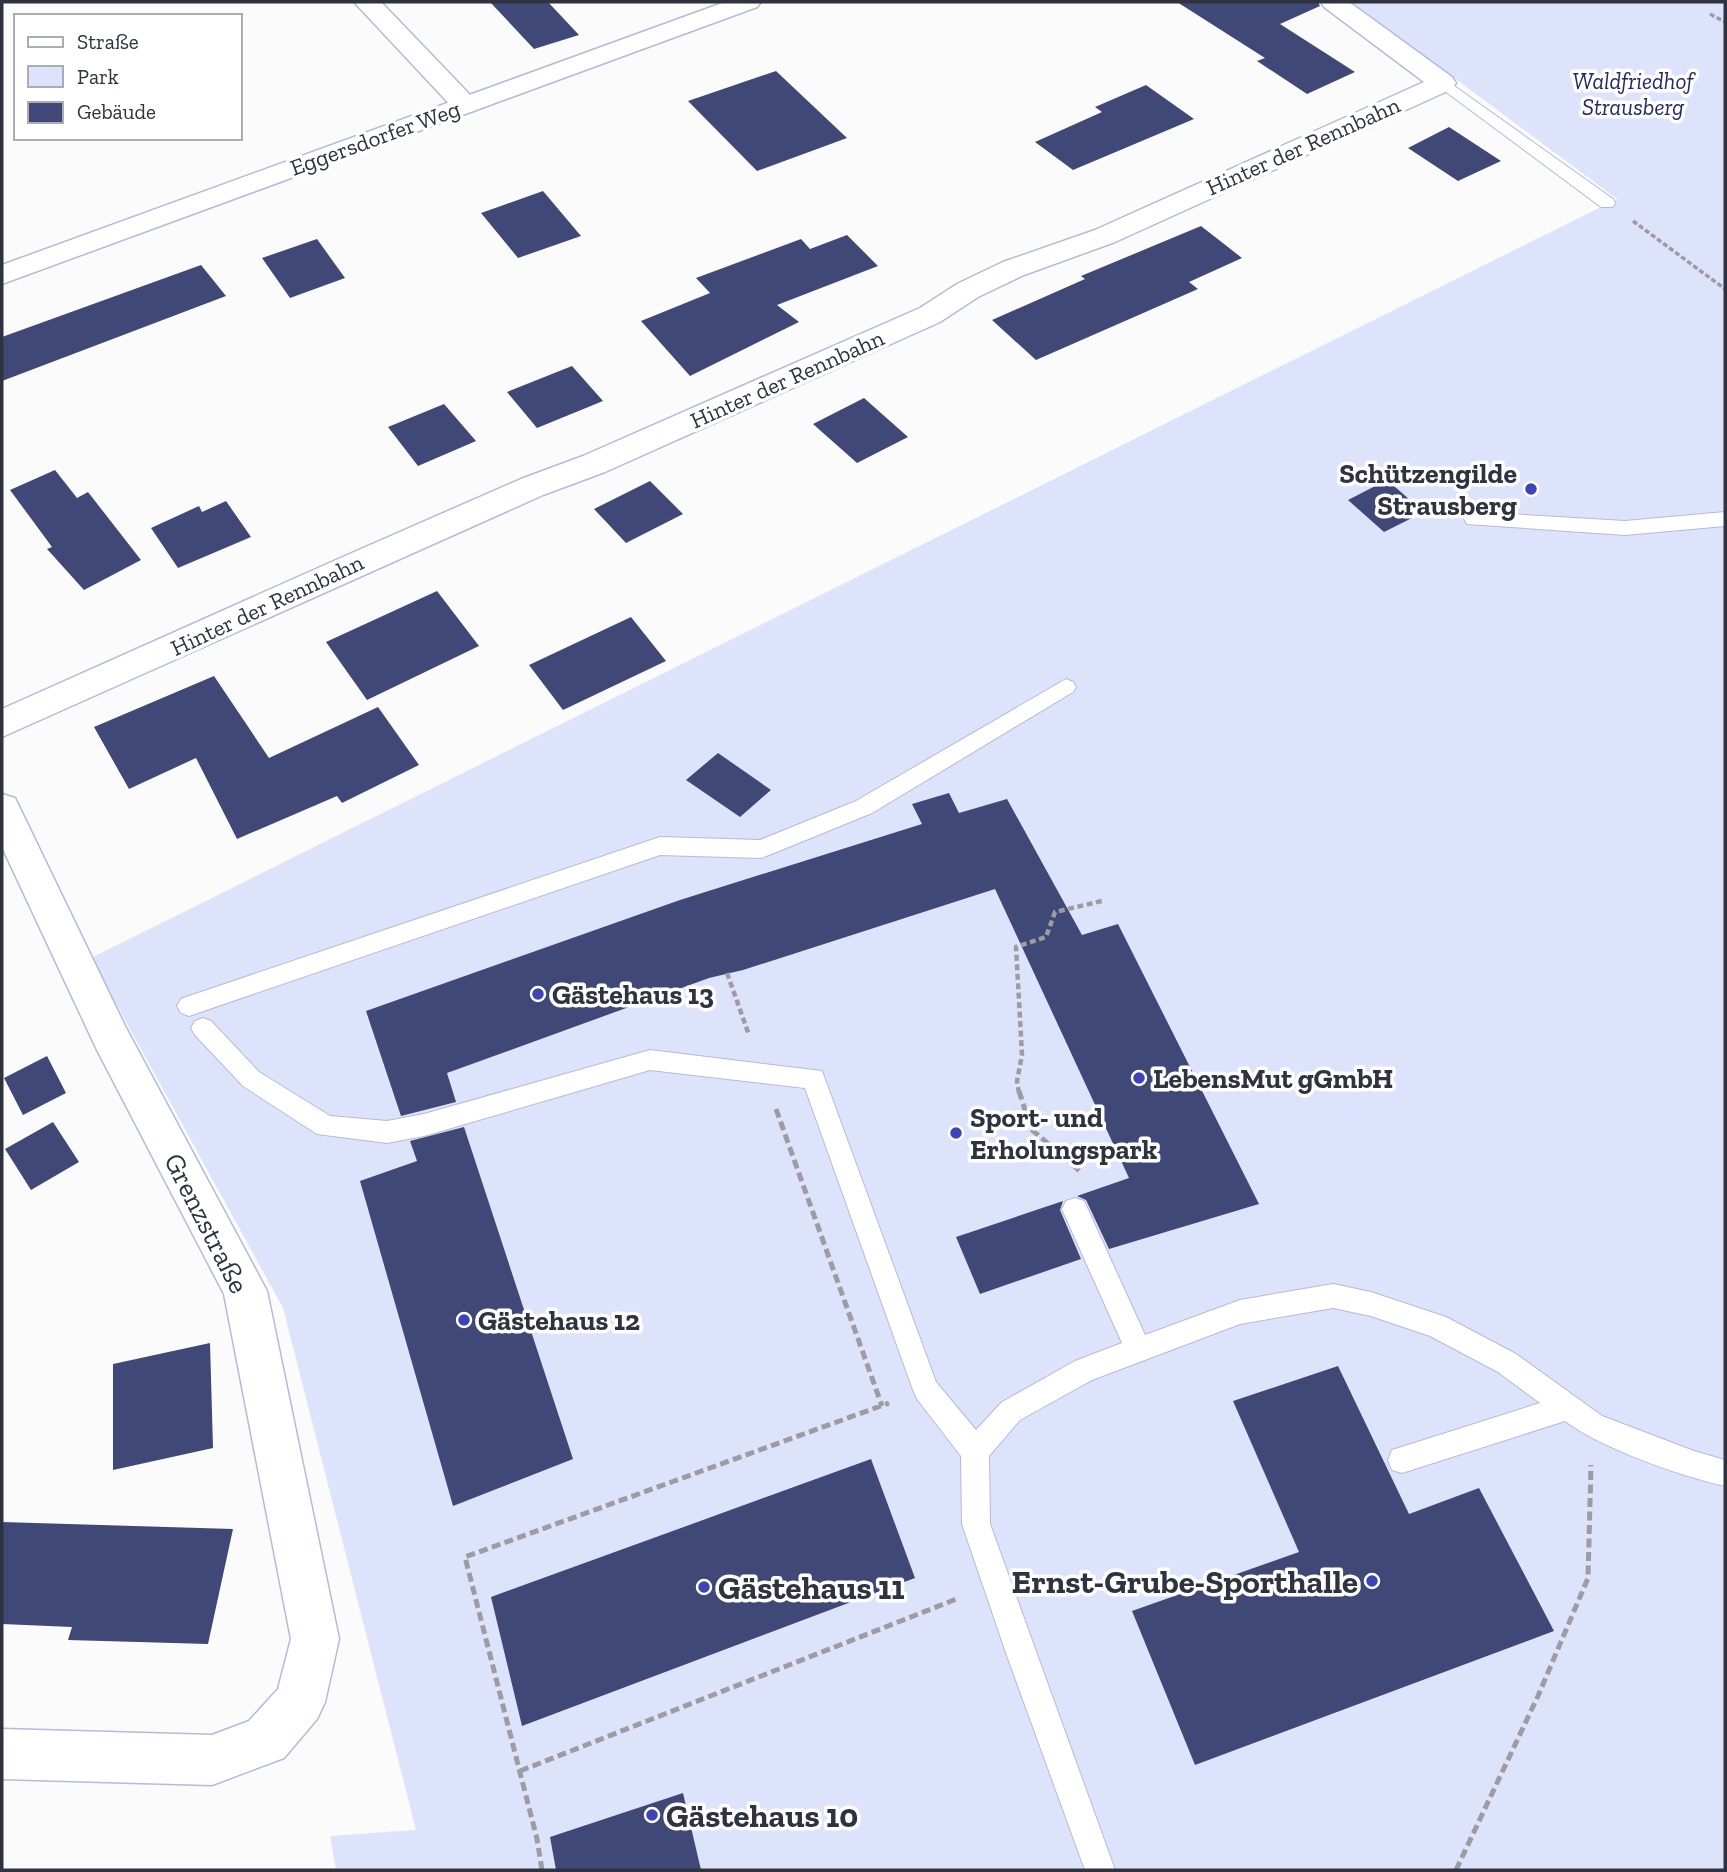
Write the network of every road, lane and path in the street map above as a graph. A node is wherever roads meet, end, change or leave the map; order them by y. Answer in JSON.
{"nodes":[{"id":1,"x":367,"y":2,"type":"edge"},
{"id":2,"x":748,"y":2,"type":"edge"},
{"id":3,"x":1333,"y":2,"type":"edge"},
{"id":4,"x":1710,"y":13,"type":"dead end"},
{"id":5,"x":1725,"y":22,"type":"edge"},
{"id":6,"x":1443,"y":83,"type":"junction"},
{"id":7,"x":465,"y":104,"type":"junction"},
{"id":8,"x":1608,"y":202,"type":"joint"},
{"id":9,"x":2,"y":275,"type":"edge"},
{"id":10,"x":1725,"y":289,"type":"edge"},
{"id":11,"x":1474,"y":519,"type":"dead end"},
{"id":12,"x":1725,"y":519,"type":"edge"},
{"id":13,"x":1066,"y":687,"type":"dead end"},
{"id":14,"x":2,"y":724,"type":"edge"},
{"id":15,"x":2,"y":808,"type":"edge"},
{"id":16,"x":1102,"y":901,"type":"dead end"},
{"id":17,"x":189,"y":1006,"type":"dead end"},
{"id":18,"x":202,"y":1028,"type":"dead end"},
{"id":19,"x":1083,"y":1174,"type":"dead end"},
{"id":20,"x":804,"y":1186,"type":"dead end"},
{"id":21,"x":1075,"y":1209,"type":"dead end"},
{"id":22,"x":1138,"y":1350,"type":"junction"},
{"id":23,"x":926,"y":1390,"type":"junction"},
{"id":24,"x":883,"y":1406,"type":"junction"},
{"id":25,"x":1569,"y":1407,"type":"junction"},
{"id":26,"x":1593,"y":1426,"type":"junction"},
{"id":27,"x":975,"y":1451,"type":"junction"},
{"id":28,"x":1402,"y":1460,"type":"dead end"},
{"id":29,"x":1725,"y":1473,"type":"edge"},
{"id":30,"x":996,"y":1583,"type":"junction"},
{"id":31,"x":2,"y":1754,"type":"edge"},
{"id":32,"x":520,"y":1771,"type":"junction"},
{"id":33,"x":542,"y":1870,"type":"edge"},
{"id":34,"x":1100,"y":1870,"type":"edge"},
{"id":35,"x":1456,"y":1870,"type":"edge"}],
"edges":[{"from":1,"to":7,"type":"street"},
{"from":2,"to":7,"type":"street","name":"Eggersdorfer Weg"},
{"from":3,"to":6,"type":"street","name":"Hinter der Rennbahn"},
{"from":4,"to":5,"type":"path"},
{"from":6,"to":8,"type":"lane"},
{"from":6,"to":14,"type":"street","name":"Hinter der Rennbahn"},
{"from":7,"to":9,"type":"street","name":"Eggersdorfer Weg"},
{"from":8,"to":10,"type":"path"},
{"from":11,"to":12,"type":"lane"},
{"from":13,"to":17,"type":"lane"},
{"from":15,"to":31,"type":"street","name":"Grenzstraße"},
{"from":16,"to":19,"type":"path"},
{"from":18,"to":23,"type":"lane"},
{"from":20,"to":24,"type":"path"},
{"from":21,"to":22,"type":"lane"},
{"from":22,"to":25,"type":"lane"},
{"from":22,"to":27,"type":"lane"},
{"from":23,"to":24,"type":"path"},
{"from":23,"to":27,"type":"lane"},
{"from":24,"to":32,"type":"path"},
{"from":25,"to":26,"type":"lane"},
{"from":25,"to":28,"type":"lane"},
{"from":26,"to":29,"type":"lane"},
{"from":26,"to":35,"type":"path"},
{"from":27,"to":30,"type":"lane"},
{"from":30,"to":32,"type":"path"},
{"from":30,"to":34,"type":"lane"},
{"from":32,"to":33,"type":"path"}]}
